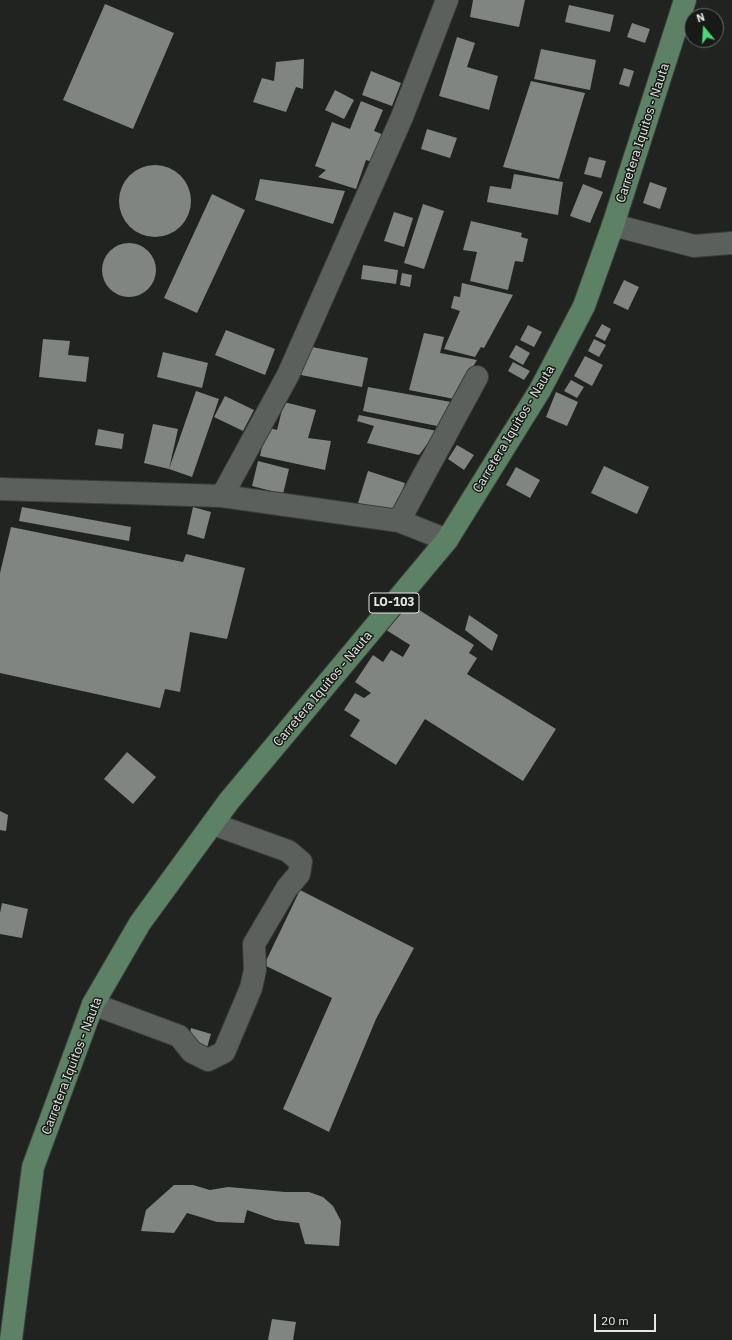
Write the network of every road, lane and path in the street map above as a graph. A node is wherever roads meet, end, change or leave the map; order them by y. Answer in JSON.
{"nodes":[{"id":1,"x":447,"y":0,"type":"edge"},
{"id":2,"x":685,"y":0,"type":"edge"},
{"id":3,"x":613,"y":225,"type":"junction"},
{"id":4,"x":732,"y":243,"type":"edge"},
{"id":5,"x":477,"y":378,"type":"dead end"},
{"id":6,"x":0,"y":489,"type":"edge"},
{"id":7,"x":222,"y":496,"type":"junction"},
{"id":8,"x":398,"y":521,"type":"junction"},
{"id":9,"x":447,"y":540,"type":"junction"},
{"id":10,"x":213,"y":824,"type":"junction"},
{"id":11,"x":93,"y":1004,"type":"junction"},
{"id":12,"x":11,"y":1340,"type":"edge"}],
"edges":[{"from":1,"to":7,"type":"street"},
{"from":2,"to":3,"type":"main road","name":"Carretera Iquitos - Nauta","number":"LO-103"},
{"from":3,"to":4,"type":"street"},
{"from":3,"to":9,"type":"main road","name":"Carretera Iquitos - Nauta","number":"LO-103"},
{"from":5,"to":8,"type":"street"},
{"from":6,"to":7,"type":"street"},
{"from":7,"to":8,"type":"street"},
{"from":8,"to":9,"type":"street"},
{"from":9,"to":10,"type":"main road","name":"Carretera Iquitos - Nauta","number":"LO-103"},
{"from":10,"to":11,"type":"main road","name":"Carretera Iquitos - Nauta","number":"LO-103"},
{"from":10,"to":11,"type":"street"},
{"from":11,"to":12,"type":"main road","name":"Carretera Iquitos - Nauta","number":"LO-103"}]}
